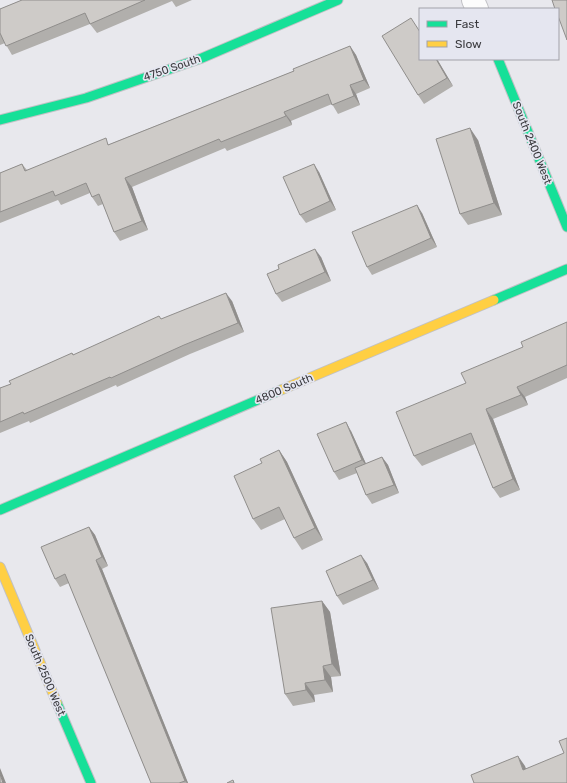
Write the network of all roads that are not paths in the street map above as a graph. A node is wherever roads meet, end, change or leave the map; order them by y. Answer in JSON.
{"nodes":[{"id":1,"x":338,"y":0,"type":"edge"},
{"id":2,"x":498,"y":60,"type":"edge"},
{"id":3,"x":0,"y":120,"type":"edge"},
{"id":4,"x":567,"y":227,"type":"edge"},
{"id":5,"x":567,"y":269,"type":"edge"},
{"id":6,"x":0,"y":510,"type":"edge"},
{"id":7,"x":0,"y":567,"type":"edge"},
{"id":8,"x":91,"y":783,"type":"edge"}],
"edges":[{"from":1,"to":3,"type":"street","name":"4750 South"},
{"from":2,"to":4,"type":"street","name":"South 2400 West"},
{"from":5,"to":6,"type":"street","name":"4800 South"},
{"from":7,"to":8,"type":"street","name":"South 2500 West"}]}
